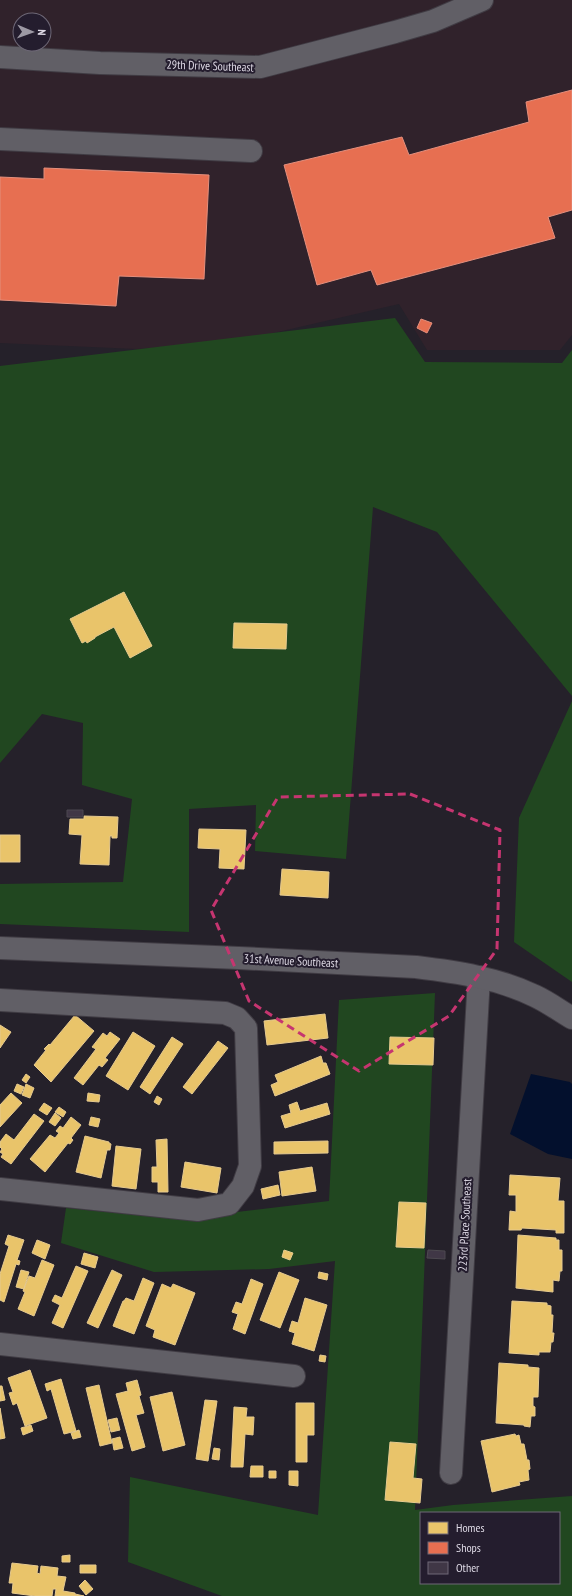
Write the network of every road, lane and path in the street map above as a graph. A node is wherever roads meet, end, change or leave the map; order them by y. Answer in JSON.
{"nodes":[{"id":1,"x":482,"y":0,"type":"edge"},
{"id":2,"x":0,"y":57,"type":"edge"},
{"id":3,"x":0,"y":139,"type":"edge"},
{"id":4,"x":251,"y":151,"type":"dead end"},
{"id":5,"x":0,"y":948,"type":"edge"},
{"id":6,"x":479,"y":977,"type":"junction"},
{"id":7,"x":0,"y":1000,"type":"edge"},
{"id":8,"x":572,"y":1018,"type":"edge"},
{"id":9,"x":0,"y":1189,"type":"edge"},
{"id":10,"x":0,"y":1344,"type":"edge"},
{"id":11,"x":294,"y":1376,"type":"dead end"},
{"id":12,"x":451,"y":1473,"type":"dead end"}],
"edges":[{"from":1,"to":2,"type":"street","name":"29th Drive Southeast"},
{"from":3,"to":4,"type":"street"},
{"from":5,"to":6,"type":"street","name":"31st Avenue Southeast"},
{"from":6,"to":8,"type":"street","name":"31st Avenue Southeast"},
{"from":6,"to":12,"type":"street","name":"223rd Place Southeast"},
{"from":7,"to":9,"type":"street"},
{"from":10,"to":11,"type":"street"}]}
